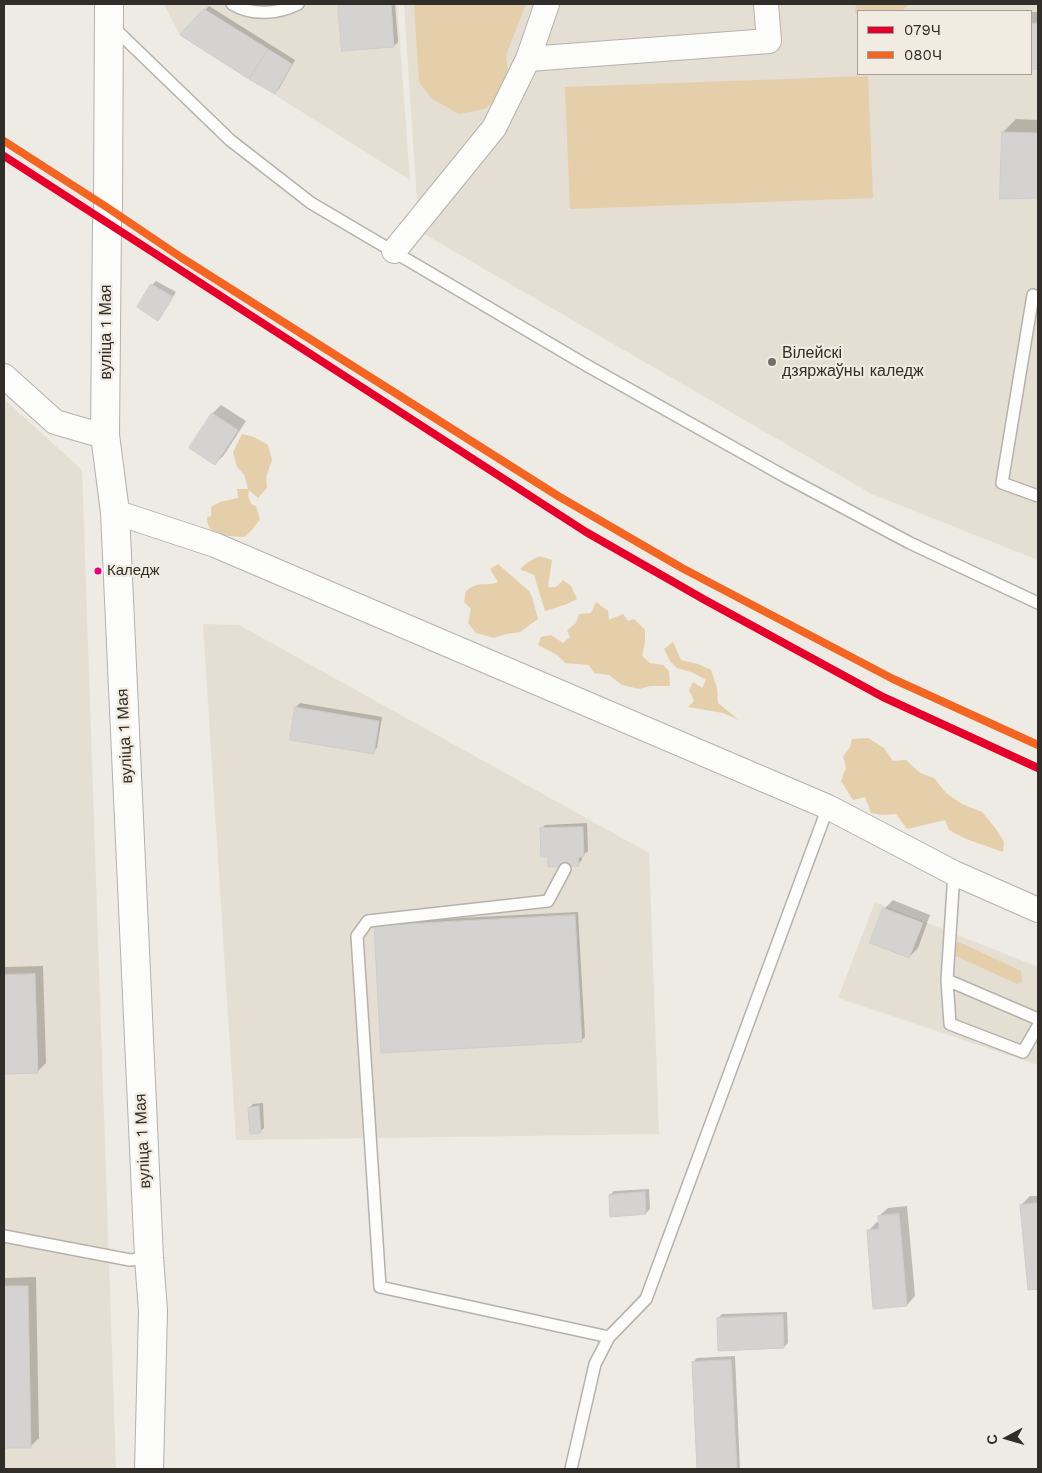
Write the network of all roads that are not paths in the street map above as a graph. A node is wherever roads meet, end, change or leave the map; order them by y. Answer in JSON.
{"nodes":[{"id":1,"x":232,"y":4,"type":"edge"},
{"id":2,"x":298,"y":4,"type":"edge"},
{"id":3,"x":547,"y":4,"type":"edge"},
{"id":4,"x":766,"y":4,"type":"edge"},
{"id":5,"x":109,"y":13,"type":"edge"},
{"id":6,"x":528,"y":59,"type":"junction"},
{"id":7,"x":394,"y":251,"type":"junction"},
{"id":8,"x":1033,"y":295,"type":"dead end"},
{"id":9,"x":4,"y":376,"type":"edge"},
{"id":10,"x":105,"y":435,"type":"junction"},
{"id":11,"x":1038,"y":496,"type":"edge"},
{"id":12,"x":116,"y":512,"type":"junction"},
{"id":13,"x":1038,"y":603,"type":"edge"},
{"id":14,"x":828,"y":807,"type":"junction"},
{"id":15,"x":565,"y":869,"type":"dead end"},
{"id":16,"x":954,"y":873,"type":"junction"},
{"id":17,"x":1038,"y":910,"type":"edge"},
{"id":18,"x":946,"y":980,"type":"junction"},
{"id":19,"x":1038,"y":1019,"type":"edge"},
{"id":20,"x":1038,"y":1026,"type":"edge"},
{"id":21,"x":4,"y":1236,"type":"edge"},
{"id":22,"x":149,"y":1258,"type":"junction"},
{"id":23,"x":609,"y":1337,"type":"junction"},
{"id":24,"x":149,"y":1469,"type":"edge"},
{"id":25,"x":572,"y":1469,"type":"edge"}],
"edges":[{"from":1,"to":2,"type":"lane"},
{"from":3,"to":6,"type":"street"},
{"from":4,"to":6,"type":"street"},
{"from":5,"to":7,"type":"lane"},
{"from":5,"to":10,"type":"main road","name":"вуліца 1 Мая"},
{"from":6,"to":7,"type":"street"},
{"from":7,"to":13,"type":"lane"},
{"from":8,"to":11,"type":"lane"},
{"from":9,"to":10,"type":"street"},
{"from":10,"to":12,"type":"main road","name":"вуліца 1 Мая"},
{"from":12,"to":14,"type":"street"},
{"from":12,"to":22,"type":"main road","name":"вуліца 1 Мая"},
{"from":14,"to":16,"type":"street"},
{"from":14,"to":23,"type":"lane"},
{"from":15,"to":23,"type":"lane"},
{"from":16,"to":17,"type":"street"},
{"from":16,"to":18,"type":"lane"},
{"from":18,"to":19,"type":"lane"},
{"from":18,"to":20,"type":"lane"},
{"from":21,"to":22,"type":"lane"},
{"from":22,"to":24,"type":"main road","name":"вуліца 1 Мая"},
{"from":23,"to":25,"type":"lane"}]}
